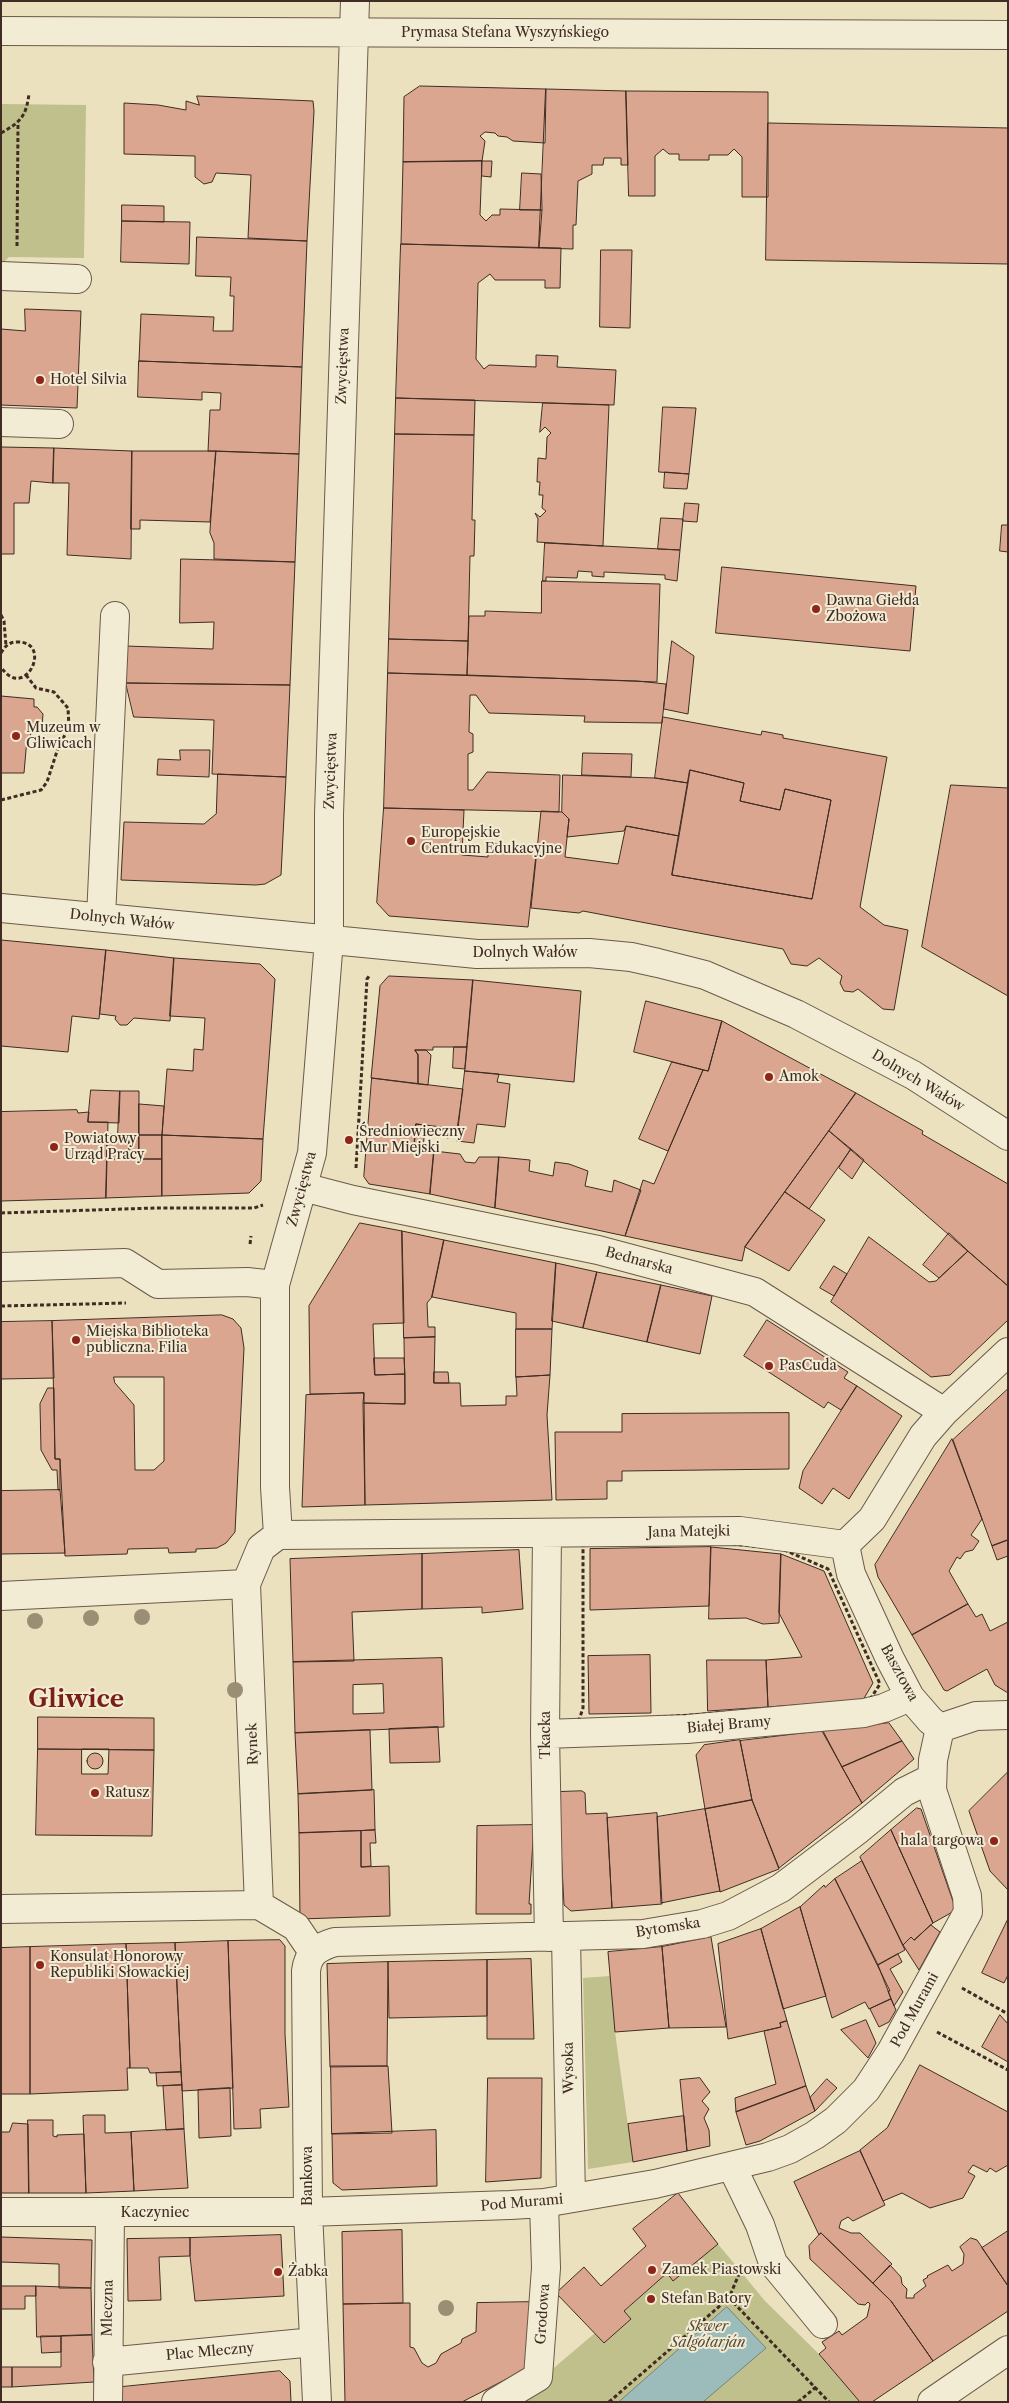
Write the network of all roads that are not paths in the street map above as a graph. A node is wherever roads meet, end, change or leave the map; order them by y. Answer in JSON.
{"nodes":[{"id":1,"x":356,"y":1,"type":"edge"},
{"id":2,"x":1,"y":31,"type":"edge"},
{"id":3,"x":355,"y":33,"type":"junction"},
{"id":4,"x":1008,"y":34,"type":"edge"},
{"id":5,"x":1,"y":276,"type":"edge"},
{"id":6,"x":77,"y":279,"type":"dead end"},
{"id":7,"x":1,"y":422,"type":"edge"},
{"id":8,"x":58,"y":424,"type":"dead end"},
{"id":9,"x":115,"y":616,"type":"dead end"},
{"id":10,"x":1,"y":908,"type":"edge"},
{"id":11,"x":101,"y":917,"type":"junction"},
{"id":12,"x":329,"y":940,"type":"junction"},
{"id":13,"x":1008,"y":1136,"type":"edge"},
{"id":14,"x":303,"y":1187,"type":"junction"},
{"id":15,"x":1,"y":1267,"type":"edge"},
{"id":16,"x":275,"y":1285,"type":"junction"},
{"id":17,"x":1008,"y":1352,"type":"edge"},
{"id":18,"x":944,"y":1412,"type":"junction"},
{"id":19,"x":547,"y":1533,"type":"junction"},
{"id":20,"x":269,"y":1541,"type":"junction"},
{"id":21,"x":845,"y":1545,"type":"junction"},
{"id":22,"x":246,"y":1584,"type":"junction"},
{"id":23,"x":1,"y":1596,"type":"edge"},
{"id":24,"x":910,"y":1697,"type":"junction"},
{"id":25,"x":1008,"y":1715,"type":"edge"},
{"id":26,"x":940,"y":1728,"type":"junction"},
{"id":27,"x":546,"y":1734,"type":"junction"},
{"id":28,"x":932,"y":1778,"type":"junction"},
{"id":29,"x":259,"y":1905,"type":"junction"},
{"id":30,"x":1,"y":1909,"type":"edge"},
{"id":31,"x":558,"y":1937,"type":"junction"},
{"id":32,"x":313,"y":1952,"type":"junction"},
{"id":33,"x":732,"y":2167,"type":"junction"},
{"id":34,"x":571,"y":2198,"type":"junction"},
{"id":35,"x":544,"y":2203,"type":"junction"},
{"id":36,"x":1,"y":2212,"type":"edge"},
{"id":37,"x":308,"y":2212,"type":"junction"},
{"id":38,"x":110,"y":2214,"type":"junction"},
{"id":39,"x":823,"y":2324,"type":"dead end"},
{"id":40,"x":314,"y":2342,"type":"junction"},
{"id":41,"x":1008,"y":2350,"type":"edge"},
{"id":42,"x":107,"y":2362,"type":"junction"},
{"id":43,"x":108,"y":2402,"type":"edge"},
{"id":44,"x":317,"y":2402,"type":"edge"},
{"id":45,"x":496,"y":2402,"type":"edge"},
{"id":46,"x":932,"y":2402,"type":"edge"}],
"edges":[{"from":1,"to":3,"type":"street","name":"Zwycięstwa"},
{"from":2,"to":3,"type":"street","name":"Prymasa Stefana Wyszyńskiego"},
{"from":3,"to":4,"type":"street","name":"Prymasa Stefana Wyszyńskiego"},
{"from":3,"to":12,"type":"street","name":"Zwycięstwa"},
{"from":5,"to":6,"type":"street"},
{"from":7,"to":8,"type":"street"},
{"from":9,"to":11,"type":"street"},
{"from":10,"to":11,"type":"street","name":"Dolnych Wałów"},
{"from":11,"to":12,"type":"street","name":"Dolnych Wałów"},
{"from":12,"to":13,"type":"street","name":"Dolnych Wałów"},
{"from":12,"to":14,"type":"street","name":"Zwycięstwa"},
{"from":14,"to":16,"type":"street","name":"Zwycięstwa"},
{"from":14,"to":18,"type":"street","name":"Bednarska"},
{"from":15,"to":16,"type":"street"},
{"from":16,"to":20,"type":"street","name":"Zwycięstwa"},
{"from":17,"to":18,"type":"street"},
{"from":18,"to":21,"type":"street"},
{"from":19,"to":20,"type":"street","name":"Jana Matejki"},
{"from":19,"to":21,"type":"street","name":"Jana Matejki"},
{"from":19,"to":27,"type":"street","name":"Tkacka"},
{"from":20,"to":22,"type":"street","name":"Rynek"},
{"from":21,"to":24,"type":"street","name":"Basztowa"},
{"from":22,"to":23,"type":"street"},
{"from":22,"to":29,"type":"street","name":"Rynek"},
{"from":24,"to":26,"type":"street","name":"Basztowa"},
{"from":24,"to":27,"type":"street","name":"Białej Bramy"},
{"from":25,"to":26,"type":"street"},
{"from":26,"to":28,"type":"street"},
{"from":27,"to":31,"type":"street","name":"Tkacka"},
{"from":28,"to":31,"type":"street","name":"Bytomska"},
{"from":28,"to":33,"type":"street","name":"Pod Murami"},
{"from":29,"to":30,"type":"street"},
{"from":29,"to":32,"type":"street"},
{"from":31,"to":32,"type":"street","name":"Bytomska"},
{"from":31,"to":34,"type":"street","name":"Wysoka"},
{"from":32,"to":37,"type":"street","name":"Bankowa"},
{"from":33,"to":34,"type":"street","name":"Pod Murami"},
{"from":33,"to":39,"type":"street"},
{"from":34,"to":35,"type":"street","name":"Pod Murami"},
{"from":35,"to":37,"type":"street","name":"Pod Murami"},
{"from":35,"to":45,"type":"street","name":"Grodowa"},
{"from":36,"to":38,"type":"street","name":"Kaczyniec"},
{"from":37,"to":38,"type":"street","name":"Kaczyniec"},
{"from":37,"to":40,"type":"street","name":"Bankowa"},
{"from":38,"to":42,"type":"street","name":"Mleczna"},
{"from":40,"to":42,"type":"street","name":"Plac Mleczny"},
{"from":40,"to":44,"type":"street","name":"Bankowa"},
{"from":41,"to":46,"type":"street"},
{"from":42,"to":43,"type":"street","name":"Mleczna"}]}
